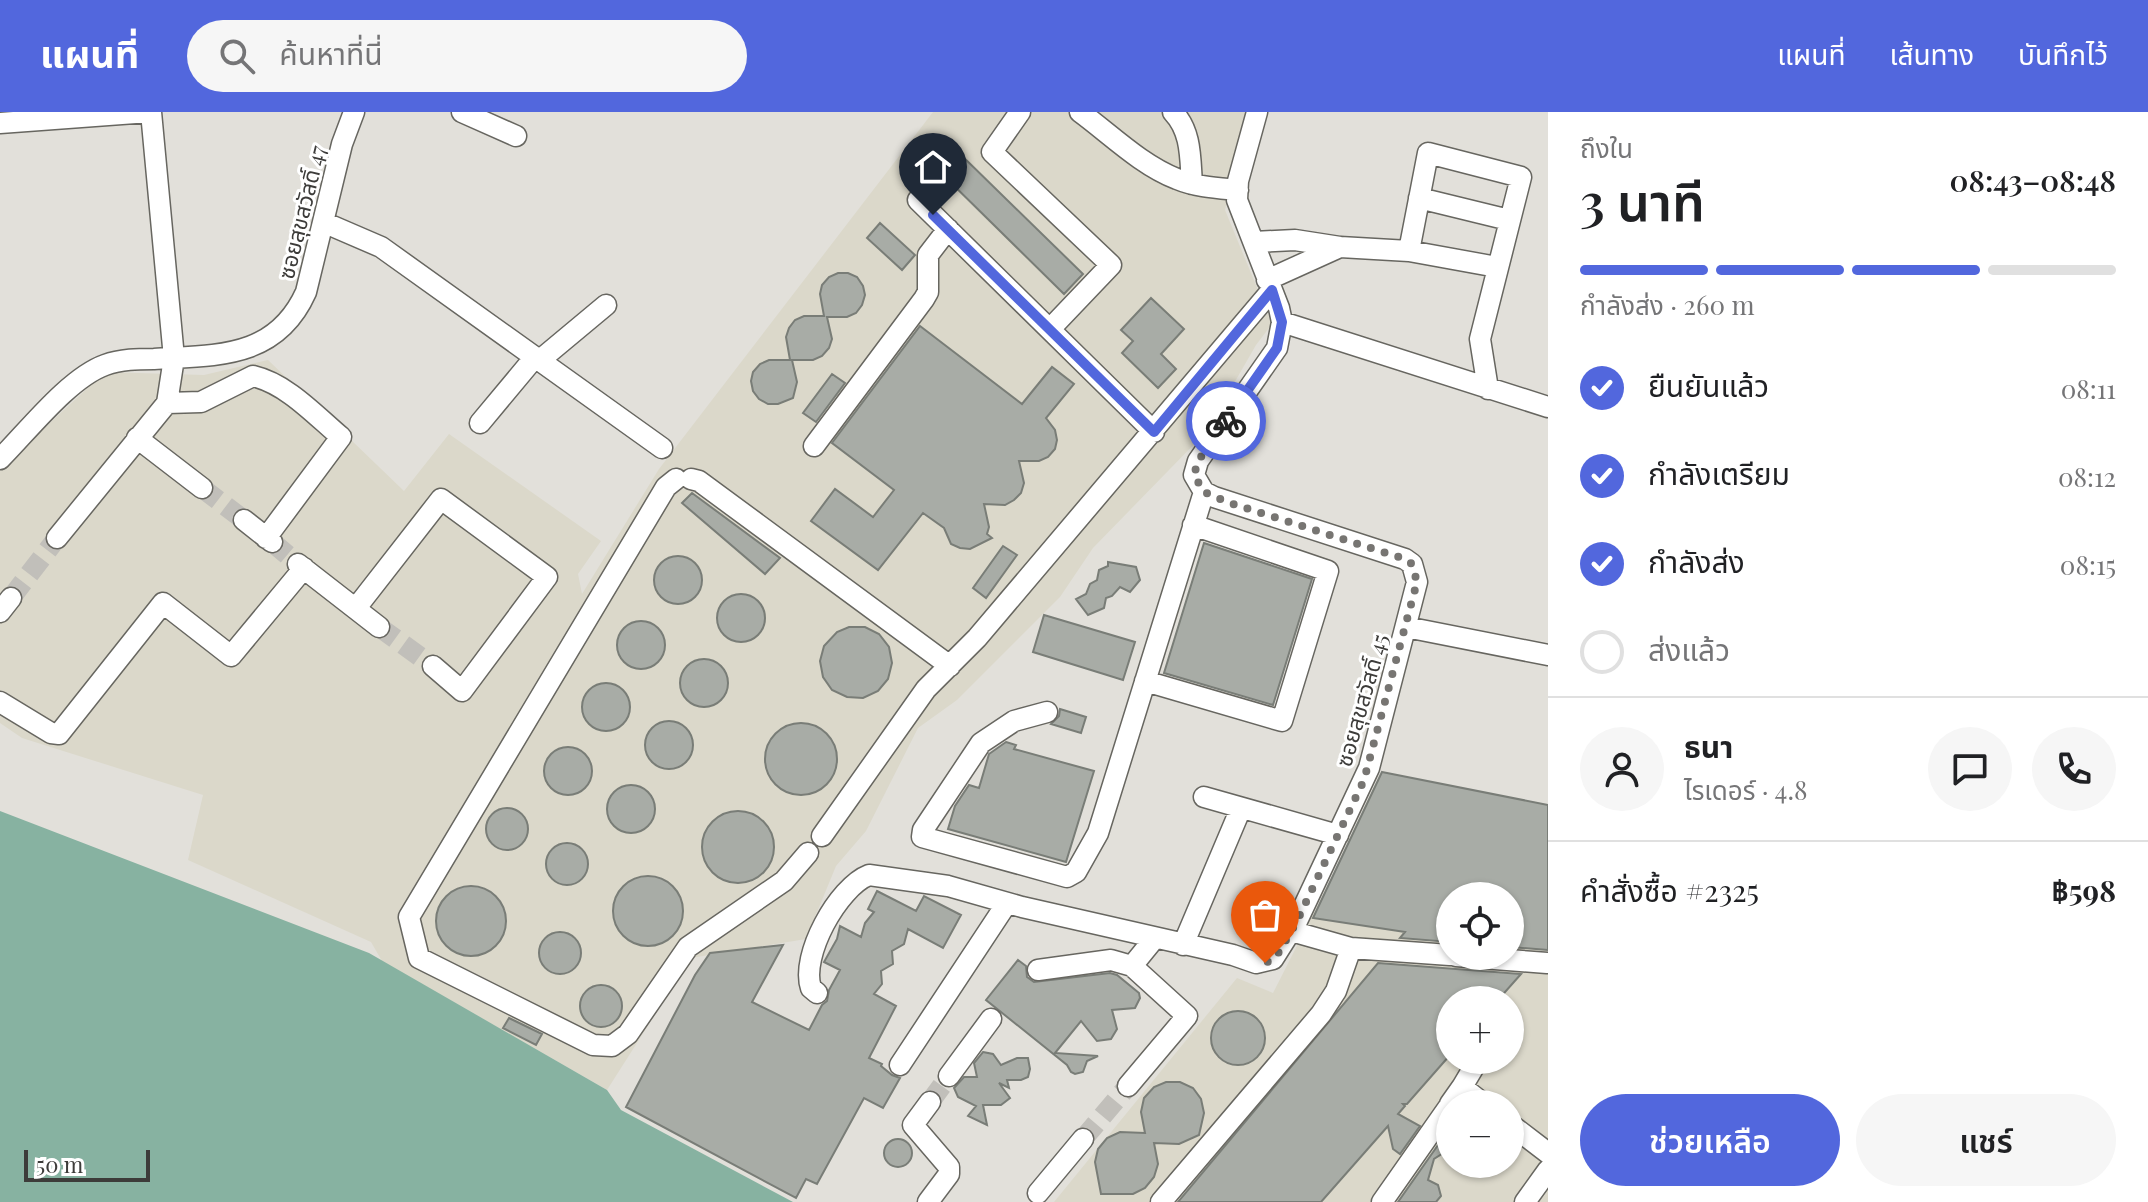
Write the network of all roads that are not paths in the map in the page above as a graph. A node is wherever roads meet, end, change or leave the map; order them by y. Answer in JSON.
{"nodes":[{"id":1,"x":150,"y":112,"type":"edge"},
{"id":2,"x":354,"y":112,"type":"edge"},
{"id":3,"x":462,"y":112,"type":"edge"},
{"id":4,"x":1020,"y":112,"type":"edge"},
{"id":5,"x":1080,"y":112,"type":"edge"},
{"id":6,"x":1173,"y":112,"type":"edge"},
{"id":7,"x":1257,"y":112,"type":"edge"},
{"id":8,"x":0,"y":123,"type":"edge"},
{"id":9,"x":516,"y":136,"type":"dead end"},
{"id":10,"x":1192,"y":184,"type":"junction"},
{"id":11,"x":1238,"y":190,"type":"junction"},
{"id":12,"x":1419,"y":198,"type":"junction"},
{"id":13,"x":918,"y":200,"type":"dead end"},
{"id":14,"x":1509,"y":220,"type":"junction"},
{"id":15,"x":323,"y":222,"type":"junction"},
{"id":16,"x":948,"y":229,"type":"junction"},
{"id":17,"x":1254,"y":242,"type":"junction"},
{"id":18,"x":1340,"y":247,"type":"junction"},
{"id":19,"x":1409,"y":251,"type":"junction"},
{"id":20,"x":1497,"y":267,"type":"junction"},
{"id":21,"x":1270,"y":285,"type":"junction"},
{"id":22,"x":606,"y":305,"type":"dead end"},
{"id":23,"x":1282,"y":322,"type":"junction"},
{"id":24,"x":1050,"y":329,"type":"junction"},
{"id":25,"x":174,"y":358,"type":"junction"},
{"id":26,"x":537,"y":359,"type":"junction"},
{"id":27,"x":1488,"y":389,"type":"junction"},
{"id":28,"x":167,"y":403,"type":"junction"},
{"id":29,"x":1548,"y":407,"type":"edge"},
{"id":30,"x":480,"y":423,"type":"dead end"},
{"id":31,"x":1154,"y":432,"type":"junction"},
{"id":32,"x":137,"y":438,"type":"junction"},
{"id":33,"x":814,"y":446,"type":"dead end"},
{"id":34,"x":662,"y":448,"type":"dead end"},
{"id":35,"x":2,"y":455,"type":"edge"},
{"id":36,"x":202,"y":488,"type":"tunnel mouth"},
{"id":37,"x":1204,"y":492,"type":"junction"},
{"id":38,"x":244,"y":520,"type":"tunnel mouth"},
{"id":39,"x":1193,"y":525,"type":"junction"},
{"id":40,"x":57,"y":538,"type":"tunnel mouth"},
{"id":41,"x":356,"y":608,"type":"junction"},
{"id":42,"x":379,"y":627,"type":"tunnel mouth"},
{"id":43,"x":1406,"y":627,"type":"junction"},
{"id":44,"x":1548,"y":655,"type":"edge"},
{"id":45,"x":433,"y":666,"type":"tunnel mouth"},
{"id":46,"x":950,"y":666,"type":"junction"},
{"id":47,"x":1145,"y":681,"type":"junction"},
{"id":48,"x":0,"y":702,"type":"edge"},
{"id":49,"x":1047,"y":712,"type":"dead end"},
{"id":50,"x":1204,"y":797,"type":"dead end"},
{"id":51,"x":1241,"y":808,"type":"junction"},
{"id":52,"x":1338,"y":835,"type":"junction"},
{"id":53,"x":822,"y":836,"type":"dead end"},
{"id":54,"x":808,"y":853,"type":"dead end"},
{"id":55,"x":1007,"y":903,"type":"junction"},
{"id":56,"x":1291,"y":931,"type":"junction"},
{"id":57,"x":1154,"y":939,"type":"junction"},
{"id":58,"x":1183,"y":945,"type":"junction"},
{"id":59,"x":1351,"y":948,"type":"junction"},
{"id":60,"x":1436,"y":954,"type":"edge"},
{"id":61,"x":1524,"y":961,"type":"edge"},
{"id":62,"x":1547,"y":963,"type":"edge"},
{"id":63,"x":1132,"y":966,"type":"junction"},
{"id":64,"x":1038,"y":970,"type":"dead end"},
{"id":65,"x":817,"y":993,"type":"dead end"},
{"id":66,"x":991,"y":1019,"type":"dead end"},
{"id":67,"x":900,"y":1065,"type":"dead end"},
{"id":68,"x":949,"y":1076,"type":"tunnel mouth"},
{"id":69,"x":1128,"y":1086,"type":"tunnel mouth"},
{"id":70,"x":930,"y":1102,"type":"tunnel mouth"},
{"id":71,"x":1436,"y":1125,"type":"edge"},
{"id":72,"x":1524,"y":1135,"type":"edge"},
{"id":73,"x":1083,"y":1139,"type":"tunnel mouth"},
{"id":74,"x":1548,"y":1153,"type":"edge"},
{"id":75,"x":1548,"y":1170,"type":"edge"},
{"id":76,"x":1038,"y":1193,"type":"dead end"},
{"id":77,"x":928,"y":1202,"type":"edge"},
{"id":78,"x":1161,"y":1202,"type":"edge"},
{"id":79,"x":1382,"y":1202,"type":"edge"},
{"id":80,"x":1525,"y":1202,"type":"edge"}],
"edges":[{"from":1,"to":8,"type":"street"},
{"from":1,"to":25,"type":"street"},
{"from":2,"to":15,"type":"street","name":"ซอยสุขสวัสดิ์ 47"},
{"from":3,"to":9,"type":"street"},
{"from":4,"to":24,"type":"street"},
{"from":5,"to":10,"type":"street"},
{"from":6,"to":10,"type":"street"},
{"from":7,"to":11,"type":"street"},
{"from":10,"to":11,"type":"street"},
{"from":11,"to":17,"type":"street"},
{"from":12,"to":14,"type":"street"},
{"from":12,"to":14,"type":"street"},
{"from":12,"to":19,"type":"street"},
{"from":13,"to":16,"type":"street"},
{"from":14,"to":20,"type":"street"},
{"from":15,"to":25,"type":"street","name":"ซอยสุขสวัสดิ์ 47"},
{"from":15,"to":26,"type":"street"},
{"from":16,"to":24,"type":"street"},
{"from":16,"to":33,"type":"street"},
{"from":17,"to":18,"type":"street"},
{"from":17,"to":21,"type":"street"},
{"from":18,"to":19,"type":"street"},
{"from":18,"to":21,"type":"street"},
{"from":19,"to":20,"type":"street"},
{"from":20,"to":27,"type":"street"},
{"from":21,"to":23,"type":"street"},
{"from":21,"to":31,"type":"street"},
{"from":22,"to":26,"type":"street"},
{"from":23,"to":27,"type":"street"},
{"from":23,"to":37,"type":"street"},
{"from":24,"to":31,"type":"street"},
{"from":25,"to":28,"type":"street"},
{"from":25,"to":35,"type":"street","name":"ซอยสุขสวัสดิ์ 47"},
{"from":26,"to":30,"type":"street"},
{"from":26,"to":34,"type":"street"},
{"from":27,"to":29,"type":"street"},
{"from":28,"to":32,"type":"street"},
{"from":28,"to":38,"type":"street"},
{"from":31,"to":46,"type":"street"},
{"from":32,"to":36,"type":"street"},
{"from":32,"to":40,"type":"street"},
{"from":37,"to":39,"type":"street"},
{"from":37,"to":43,"type":"street","name":"ซอยสุขสวัสดิ์ 45"},
{"from":39,"to":47,"type":"street"},
{"from":39,"to":47,"type":"street"},
{"from":41,"to":42,"type":"street"},
{"from":41,"to":45,"type":"street"},
{"from":41,"to":48,"type":"street"},
{"from":43,"to":44,"type":"street"},
{"from":43,"to":52,"type":"street","name":"ซอยสุขสวัสดิ์ 45"},
{"from":46,"to":53,"type":"street"},
{"from":46,"to":54,"type":"street"},
{"from":47,"to":49,"type":"street"},
{"from":50,"to":51,"type":"street"},
{"from":51,"to":52,"type":"street"},
{"from":51,"to":58,"type":"street"},
{"from":52,"to":56,"type":"street","name":"ซอยสุขสวัสดิ์ 45"},
{"from":55,"to":57,"type":"street","name":"ซอยสุขสวัสดิ์ 45"},
{"from":55,"to":65,"type":"street","name":"ซอยสุขสวัสดิ์ 45"},
{"from":55,"to":67,"type":"street"},
{"from":56,"to":58,"type":"street","name":"ซอยสุขสวัสดิ์ 45"},
{"from":56,"to":59,"type":"street"},
{"from":57,"to":58,"type":"street","name":"ซอยสุขสวัสดิ์ 45"},
{"from":57,"to":63,"type":"street"},
{"from":59,"to":60,"type":"street"},
{"from":59,"to":78,"type":"street"},
{"from":61,"to":62,"type":"street"},
{"from":63,"to":64,"type":"street"},
{"from":63,"to":69,"type":"street"},
{"from":66,"to":68,"type":"street"},
{"from":70,"to":77,"type":"street"},
{"from":71,"to":79,"type":"street"},
{"from":72,"to":74,"type":"street"},
{"from":73,"to":76,"type":"street"},
{"from":75,"to":80,"type":"street"}]}
